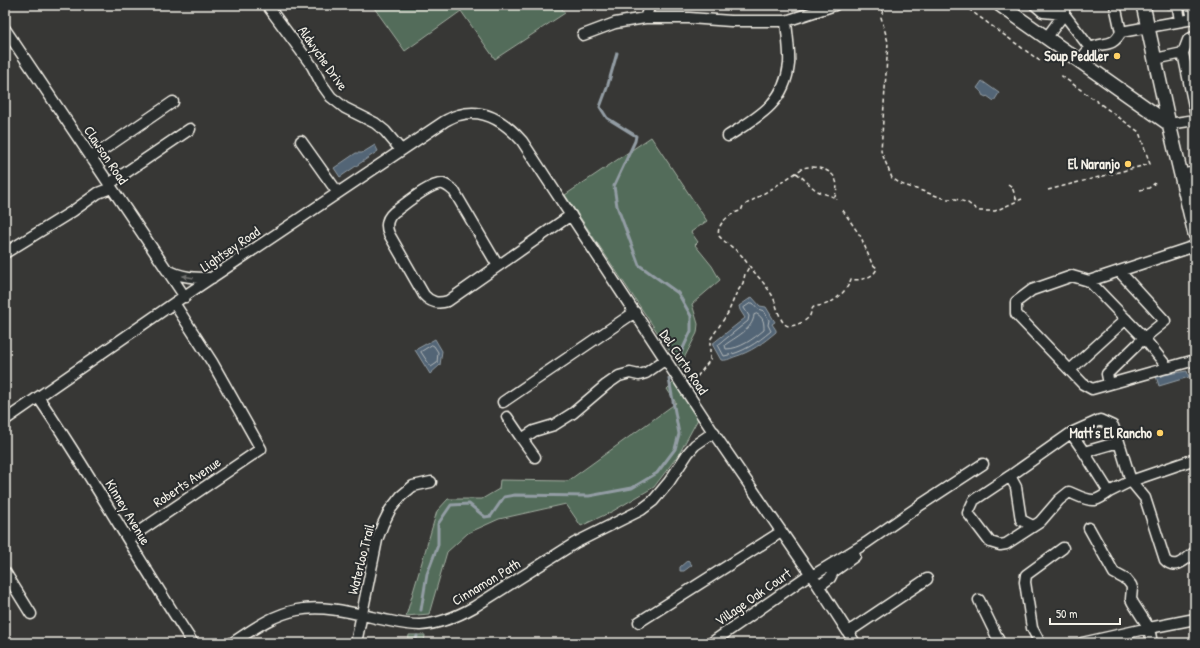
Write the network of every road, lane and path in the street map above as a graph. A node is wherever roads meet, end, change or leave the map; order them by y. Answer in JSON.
{"nodes":[{"id":1,"x":267,"y":5,"type":"edge"},
{"id":2,"x":650,"y":5,"type":"edge"},
{"id":3,"x":835,"y":5,"type":"edge"},
{"id":4,"x":963,"y":5,"type":"edge"},
{"id":5,"x":1000,"y":5,"type":"edge"},
{"id":6,"x":1035,"y":5,"type":"edge"},
{"id":7,"x":1115,"y":5,"type":"edge"},
{"id":8,"x":1144,"y":5,"type":"edge"},
{"id":9,"x":1190,"y":5,"type":"edge"},
{"id":10,"x":1064,"y":9,"type":"edge"},
{"id":11,"x":1175,"y":9,"type":"tunnel mouth"},
{"id":12,"x":883,"y":10,"type":"dead end"},
{"id":13,"x":645,"y":18,"type":"junction"},
{"id":14,"x":786,"y":21,"type":"junction"},
{"id":15,"x":1177,"y":22,"type":"junction"},
{"id":16,"x":1148,"y":27,"type":"junction"},
{"id":17,"x":5,"y":29,"type":"edge"},
{"id":18,"x":1121,"y":32,"type":"junction"},
{"id":19,"x":583,"y":34,"type":"dead end"},
{"id":20,"x":1195,"y":36,"type":"edge"},
{"id":21,"x":1047,"y":37,"type":"junction"},
{"id":22,"x":1090,"y":48,"type":"junction"},
{"id":23,"x":1183,"y":53,"type":"junction"},
{"id":24,"x":1155,"y":59,"type":"junction"},
{"id":25,"x":1040,"y":61,"type":"dead end"},
{"id":26,"x":1080,"y":61,"type":"junction"},
{"id":27,"x":1059,"y":74,"type":"dead end"},
{"id":28,"x":173,"y":102,"type":"dead end"},
{"id":29,"x":1195,"y":111,"type":"edge"},
{"id":30,"x":476,"y":112,"type":"joint"},
{"id":31,"x":1195,"y":120,"type":"edge"},
{"id":32,"x":1169,"y":124,"type":"junction"},
{"id":33,"x":190,"y":129,"type":"dead end"},
{"id":34,"x":728,"y":136,"type":"dead end"},
{"id":35,"x":301,"y":141,"type":"dead end"},
{"id":36,"x":401,"y":150,"type":"junction"},
{"id":37,"x":91,"y":158,"type":"junction"},
{"id":38,"x":796,"y":172,"type":"junction"},
{"id":39,"x":1195,"y":172,"type":"edge"},
{"id":40,"x":1182,"y":175,"type":"junction"},
{"id":41,"x":1155,"y":183,"type":"dead end"},
{"id":42,"x":1008,"y":184,"type":"dead end"},
{"id":43,"x":110,"y":186,"type":"junction"},
{"id":44,"x":1048,"y":190,"type":"dead end"},
{"id":45,"x":1140,"y":190,"type":"dead end"},
{"id":46,"x":338,"y":193,"type":"junction"},
{"id":47,"x":835,"y":197,"type":"junction"},
{"id":48,"x":1022,"y":199,"type":"dead end"},
{"id":49,"x":837,"y":200,"type":"dead end"},
{"id":50,"x":1017,"y":202,"type":"junction"},
{"id":51,"x":842,"y":209,"type":"dead end"},
{"id":52,"x":571,"y":215,"type":"junction"},
{"id":53,"x":1195,"y":234,"type":"edge"},
{"id":54,"x":1195,"y":246,"type":"edge"},
{"id":55,"x":5,"y":253,"type":"edge"},
{"id":56,"x":498,"y":266,"type":"junction"},
{"id":57,"x":750,"y":267,"type":"junction"},
{"id":58,"x":165,"y":269,"type":"junction"},
{"id":59,"x":1119,"y":271,"type":"junction"},
{"id":60,"x":212,"y":278,"type":"junction"},
{"id":61,"x":1089,"y":281,"type":"junction"},
{"id":62,"x":185,"y":297,"type":"junction"},
{"id":63,"x":174,"y":304,"type":"junction"},
{"id":64,"x":635,"y":312,"type":"junction"},
{"id":65,"x":1126,"y":319,"type":"junction"},
{"id":66,"x":1144,"y":338,"type":"junction"},
{"id":67,"x":666,"y":359,"type":"junction"},
{"id":68,"x":1195,"y":360,"type":"edge"},
{"id":69,"x":1168,"y":368,"type":"junction"},
{"id":70,"x":1070,"y":370,"type":"junction"},
{"id":71,"x":1109,"y":384,"type":"junction"},
{"id":72,"x":690,"y":385,"type":"dead end"},
{"id":73,"x":38,"y":397,"type":"junction"},
{"id":74,"x":503,"y":402,"type":"dead end"},
{"id":75,"x":507,"y":417,"type":"dead end"},
{"id":76,"x":5,"y":420,"type":"edge"},
{"id":77,"x":714,"y":432,"type":"junction"},
{"id":78,"x":1071,"y":433,"type":"junction"},
{"id":79,"x":522,"y":439,"type":"junction"},
{"id":80,"x":1119,"y":442,"type":"junction"},
{"id":81,"x":1084,"y":452,"type":"junction"},
{"id":82,"x":535,"y":457,"type":"dead end"},
{"id":83,"x":1195,"y":459,"type":"edge"},
{"id":84,"x":983,"y":464,"type":"dead end"},
{"id":85,"x":1010,"y":476,"type":"junction"},
{"id":86,"x":1131,"y":481,"type":"junction"},
{"id":87,"x":431,"y":482,"type":"dead end"},
{"id":88,"x":1110,"y":492,"type":"junction"},
{"id":89,"x":1033,"y":526,"type":"junction"},
{"id":90,"x":1089,"y":528,"type":"dead end"},
{"id":91,"x":897,"y":529,"type":"dead end"},
{"id":92,"x":781,"y":532,"type":"junction"},
{"id":93,"x":128,"y":539,"type":"junction"},
{"id":94,"x":1064,"y":548,"type":"dead end"},
{"id":95,"x":1195,"y":552,"type":"edge"},
{"id":96,"x":5,"y":572,"type":"edge"},
{"id":97,"x":811,"y":575,"type":"junction"},
{"id":98,"x":927,"y":579,"type":"dead end"},
{"id":99,"x":819,"y":586,"type":"junction"},
{"id":100,"x":979,"y":600,"type":"dead end"},
{"id":101,"x":31,"y":614,"type":"dead end"},
{"id":102,"x":362,"y":616,"type":"junction"},
{"id":103,"x":1195,"y":619,"type":"edge"},
{"id":104,"x":639,"y":622,"type":"dead end"},
{"id":105,"x":1149,"y":628,"type":"junction"},
{"id":106,"x":848,"y":632,"type":"junction"},
{"id":107,"x":193,"y":643,"type":"edge"},
{"id":108,"x":232,"y":643,"type":"edge"},
{"id":109,"x":356,"y":643,"type":"edge"},
{"id":110,"x":711,"y":643,"type":"edge"},
{"id":111,"x":855,"y":643,"type":"edge"},
{"id":112,"x":1000,"y":643,"type":"edge"},
{"id":113,"x":1040,"y":643,"type":"edge"},
{"id":114,"x":1082,"y":643,"type":"edge"},
{"id":115,"x":1152,"y":643,"type":"edge"}],
"edges":[{"from":1,"to":36,"type":"street","name":"Aldwyche Drive"},
{"from":2,"to":13,"type":"street"},
{"from":3,"to":14,"type":"street"},
{"from":4,"to":25,"type":"path"},
{"from":5,"to":21,"type":"main road"},
{"from":6,"to":10,"type":"street"},
{"from":7,"to":18,"type":"street"},
{"from":8,"to":16,"type":"main road"},
{"from":9,"to":15,"type":"street"},
{"from":10,"to":21,"type":"street"},
{"from":10,"to":22,"type":"street"},
{"from":11,"to":15,"type":"street"},
{"from":12,"to":50,"type":"path"},
{"from":13,"to":14,"type":"street"},
{"from":13,"to":19,"type":"street"},
{"from":14,"to":34,"type":"street"},
{"from":15,"to":16,"type":"street"},
{"from":16,"to":18,"type":"street"},
{"from":16,"to":24,"type":"main road"},
{"from":17,"to":37,"type":"street","name":"Clawson Road"},
{"from":18,"to":22,"type":"street"},
{"from":20,"to":23,"type":"street"},
{"from":21,"to":26,"type":"main road"},
{"from":22,"to":26,"type":"street"},
{"from":23,"to":24,"type":"street"},
{"from":23,"to":29,"type":"street"},
{"from":24,"to":32,"type":"main road"},
{"from":26,"to":32,"type":"main road"},
{"from":27,"to":44,"type":"path"},
{"from":28,"to":37,"type":"street"},
{"from":30,"to":36,"type":"street","name":"Lightsey Road"},
{"from":30,"to":52,"type":"street","name":"Del Curto Road"},
{"from":31,"to":32,"type":"street"},
{"from":32,"to":40,"type":"main road"},
{"from":33,"to":43,"type":"street"},
{"from":35,"to":46,"type":"street"},
{"from":36,"to":46,"type":"street","name":"Lightsey Road"},
{"from":37,"to":43,"type":"street","name":"Clawson Road"},
{"from":38,"to":47,"type":"path"},
{"from":38,"to":47,"type":"path"},
{"from":38,"to":57,"type":"path"},
{"from":39,"to":40,"type":"street"},
{"from":40,"to":53,"type":"main road"},
{"from":41,"to":45,"type":"path"},
{"from":42,"to":50,"type":"path"},
{"from":43,"to":55,"type":"street"},
{"from":43,"to":58,"type":"street","name":"Clawson Road"},
{"from":46,"to":60,"type":"street","name":"Lightsey Road"},
{"from":47,"to":49,"type":"path"},
{"from":48,"to":50,"type":"path"},
{"from":51,"to":57,"type":"path"},
{"from":52,"to":56,"type":"street"},
{"from":52,"to":64,"type":"street","name":"Del Curto Road"},
{"from":54,"to":59,"type":"street"},
{"from":56,"to":56,"type":"street"},
{"from":57,"to":72,"type":"path"},
{"from":60,"to":58,"type":"street","one_way":true},
{"from":58,"to":62,"type":"street","name":"Clawson Road"},
{"from":59,"to":61,"type":"street"},
{"from":59,"to":66,"type":"street"},
{"from":60,"to":62,"type":"street","name":"Lightsey Road"},
{"from":61,"to":65,"type":"street"},
{"from":61,"to":70,"type":"street"},
{"from":62,"to":63,"type":"street","name":"Lightsey Road"},
{"from":63,"to":73,"type":"street","name":"Lightsey Road"},
{"from":63,"to":93,"type":"street","name":"Roberts Avenue"},
{"from":64,"to":67,"type":"street","name":"Del Curto Road"},
{"from":64,"to":74,"type":"street"},
{"from":65,"to":66,"type":"street"},
{"from":65,"to":70,"type":"street"},
{"from":66,"to":69,"type":"street"},
{"from":66,"to":71,"type":"street"},
{"from":67,"to":77,"type":"street","name":"Del Curto Road"},
{"from":67,"to":79,"type":"street"},
{"from":68,"to":69,"type":"street"},
{"from":69,"to":71,"type":"street"},
{"from":70,"to":71,"type":"street"},
{"from":73,"to":76,"type":"street","name":"Lightsey Road"},
{"from":73,"to":93,"type":"street","name":"Kinney Avenue"},
{"from":75,"to":79,"type":"street"},
{"from":77,"to":92,"type":"street","name":"Del Curto Road"},
{"from":77,"to":102,"type":"street","name":"Cinnamon Path"},
{"from":78,"to":80,"type":"street"},
{"from":78,"to":81,"type":"street"},
{"from":78,"to":85,"type":"street"},
{"from":79,"to":82,"type":"street"},
{"from":80,"to":81,"type":"street"},
{"from":80,"to":86,"type":"street"},
{"from":81,"to":88,"type":"street"},
{"from":83,"to":86,"type":"street"},
{"from":84,"to":97,"type":"street","name":"Village Oak Court"},
{"from":85,"to":89,"type":"street"},
{"from":85,"to":89,"type":"street"},
{"from":86,"to":88,"type":"street"},
{"from":86,"to":95,"type":"street"},
{"from":87,"to":102,"type":"street","name":"Waterloo Trail"},
{"from":88,"to":89,"type":"street"},
{"from":90,"to":105,"type":"street"},
{"from":91,"to":99,"type":"street"},
{"from":92,"to":97,"type":"street","name":"Del Curto Road"},
{"from":92,"to":104,"type":"street"},
{"from":93,"to":107,"type":"street","name":"Kinney Avenue"},
{"from":94,"to":113,"type":"street"},
{"from":96,"to":101,"type":"street"},
{"from":97,"to":99,"type":"street","name":"Del Curto Road"},
{"from":97,"to":110,"type":"street","name":"Village Oak Court"},
{"from":98,"to":106,"type":"street"},
{"from":99,"to":106,"type":"street","name":"Del Curto Road"},
{"from":100,"to":112,"type":"street"},
{"from":102,"to":108,"type":"street","name":"Cinnamon Path"},
{"from":102,"to":109,"type":"street","name":"Waterloo Trail"},
{"from":103,"to":105,"type":"street"},
{"from":105,"to":114,"type":"street"},
{"from":105,"to":115,"type":"street"},
{"from":106,"to":111,"type":"street","name":"Del Curto Road"}]}
